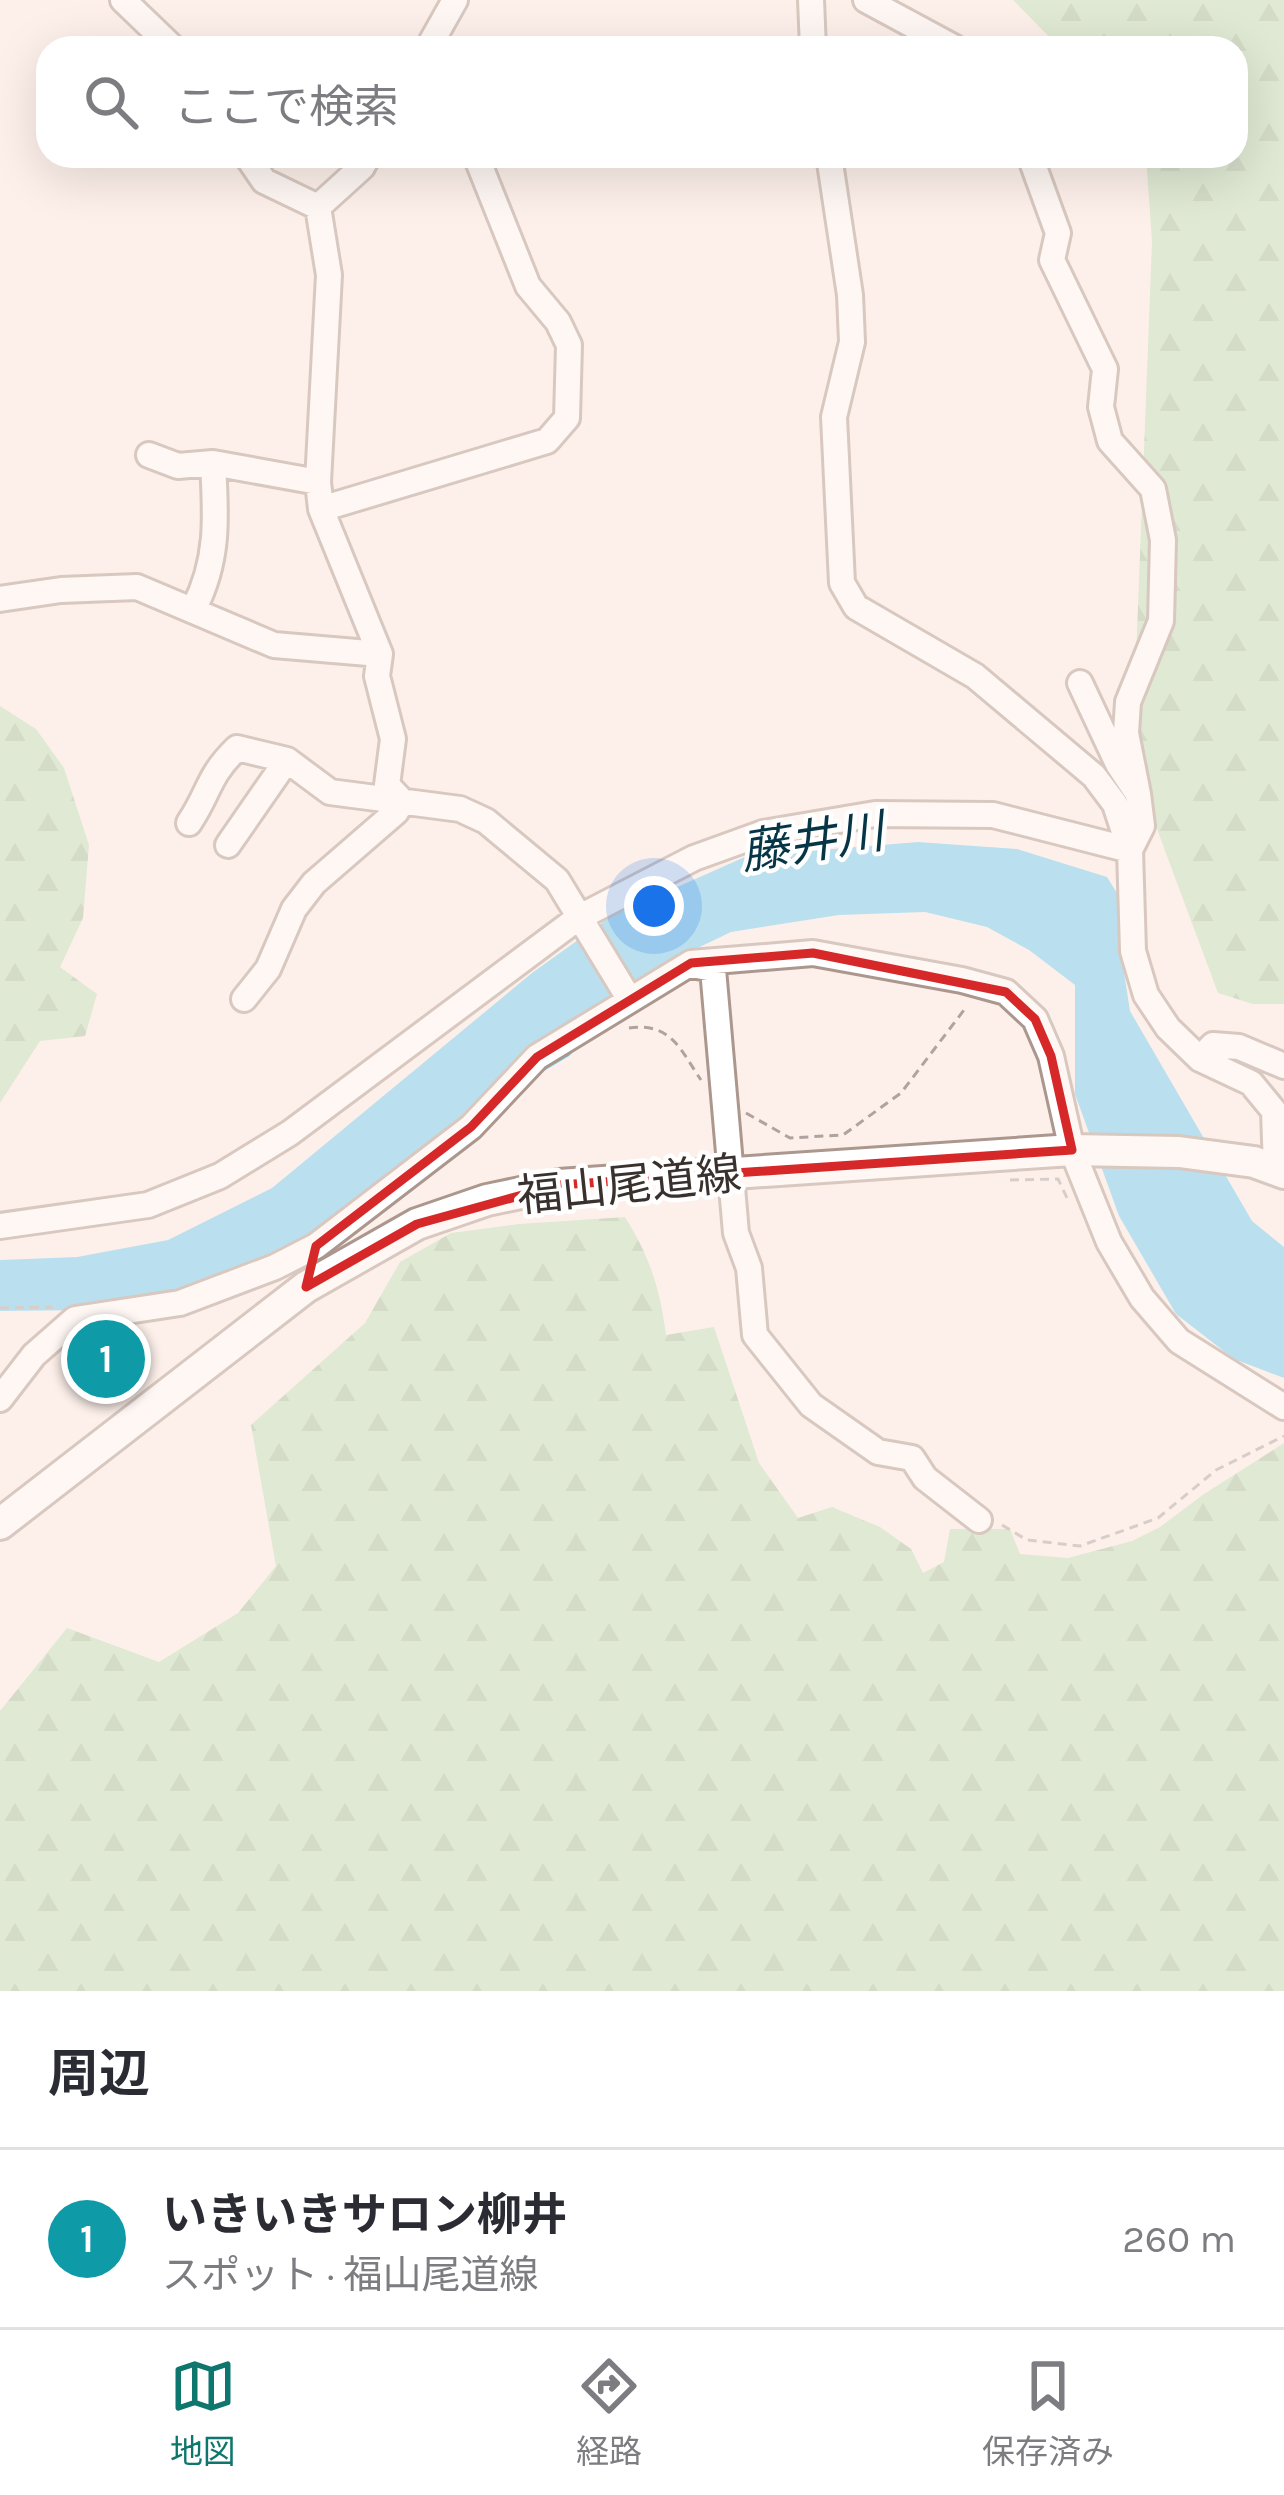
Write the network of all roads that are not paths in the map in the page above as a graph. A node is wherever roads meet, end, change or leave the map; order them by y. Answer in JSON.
{"nodes":[{"id":1,"x":123,"y":0,"type":"edge"},
{"id":2,"x":454,"y":0,"type":"edge"},
{"id":3,"x":811,"y":0,"type":"edge"},
{"id":4,"x":866,"y":0,"type":"edge"},
{"id":5,"x":160,"y":36,"type":"edge"},
{"id":6,"x":434,"y":36,"type":"edge"},
{"id":7,"x":812,"y":36,"type":"edge"},
{"id":8,"x":933,"y":36,"type":"edge"},
{"id":9,"x":255,"y":168,"type":"edge"},
{"id":10,"x":361,"y":168,"type":"edge"},
{"id":11,"x":481,"y":168,"type":"edge"},
{"id":12,"x":832,"y":168,"type":"edge"},
{"id":13,"x":1034,"y":168,"type":"edge"},
{"id":14,"x":318,"y":207,"type":"junction"},
{"id":15,"x":149,"y":455,"type":"dead end"},
{"id":16,"x":213,"y":464,"type":"junction"},
{"id":17,"x":318,"y":482,"type":"junction"},
{"id":18,"x":321,"y":508,"type":"junction"},
{"id":19,"x":0,"y":599,"type":"edge"},
{"id":20,"x":194,"y":608,"type":"junction"},
{"id":21,"x":380,"y":654,"type":"junction"},
{"id":22,"x":1081,"y":682,"type":"dead end"},
{"id":23,"x":287,"y":760,"type":"junction"},
{"id":24,"x":1138,"y":794,"type":"junction"},
{"id":25,"x":402,"y":801,"type":"junction"},
{"id":26,"x":189,"y":823,"type":"dead end"},
{"id":27,"x":228,"y":844,"type":"dead end"},
{"id":28,"x":1130,"y":850,"type":"junction"},
{"id":29,"x":578,"y":918,"type":"junction"},
{"id":30,"x":692,"y":963,"type":"junction"},
{"id":31,"x":244,"y":999,"type":"dead end"},
{"id":32,"x":630,"y":1000,"type":"junction"},
{"id":33,"x":1199,"y":1059,"type":"junction"},
{"id":34,"x":1284,"y":1066,"type":"edge"},
{"id":35,"x":1078,"y":1150,"type":"junction"},
{"id":36,"x":1272,"y":1168,"type":"edge"},
{"id":37,"x":730,"y":1173,"type":"junction"},
{"id":38,"x":0,"y":1226,"type":"edge"},
{"id":39,"x":316,"y":1246,"type":"junction"},
{"id":40,"x":306,"y":1287,"type":"junction"},
{"id":41,"x":0,"y":1399,"type":"edge"},
{"id":42,"x":1284,"y":1407,"type":"edge"},
{"id":43,"x":979,"y":1520,"type":"road end"},
{"id":44,"x":0,"y":1524,"type":"edge"}],
"edges":[{"from":1,"to":5,"type":"street"},
{"from":2,"to":6,"type":"street"},
{"from":3,"to":7,"type":"street"},
{"from":4,"to":8,"type":"street"},
{"from":9,"to":14,"type":"street"},
{"from":10,"to":14,"type":"street"},
{"from":11,"to":18,"type":"street"},
{"from":12,"to":28,"type":"street"},
{"from":13,"to":24,"type":"street"},
{"from":14,"to":17,"type":"street"},
{"from":15,"to":16,"type":"street"},
{"from":16,"to":17,"type":"street"},
{"from":16,"to":20,"type":"street"},
{"from":17,"to":18,"type":"street"},
{"from":18,"to":21,"type":"street"},
{"from":19,"to":20,"type":"street"},
{"from":20,"to":21,"type":"street"},
{"from":21,"to":25,"type":"street"},
{"from":22,"to":24,"type":"street"},
{"from":23,"to":25,"type":"street"},
{"from":23,"to":26,"type":"street"},
{"from":23,"to":27,"type":"street"},
{"from":24,"to":28,"type":"street"},
{"from":25,"to":29,"type":"street"},
{"from":25,"to":31,"type":"street"},
{"from":28,"to":29,"type":"street"},
{"from":28,"to":33,"type":"street"},
{"from":29,"to":32,"type":"street"},
{"from":29,"to":38,"type":"street"},
{"from":30,"to":32,"type":"street"},
{"from":30,"to":35,"type":"street"},
{"from":30,"to":37,"type":"street"},
{"from":32,"to":39,"type":"street"},
{"from":33,"to":34,"type":"street"},
{"from":33,"to":36,"type":"street"},
{"from":35,"to":36,"type":"main road","name":"福山尾道線"},
{"from":35,"to":37,"type":"main road","name":"福山尾道線"},
{"from":35,"to":42,"type":"street"},
{"from":37,"to":40,"type":"main road","name":"福山尾道線"},
{"from":37,"to":43,"type":"street"},
{"from":39,"to":40,"type":"street"},
{"from":39,"to":41,"type":"street"},
{"from":40,"to":44,"type":"main road","name":"福山尾道線"}]}
